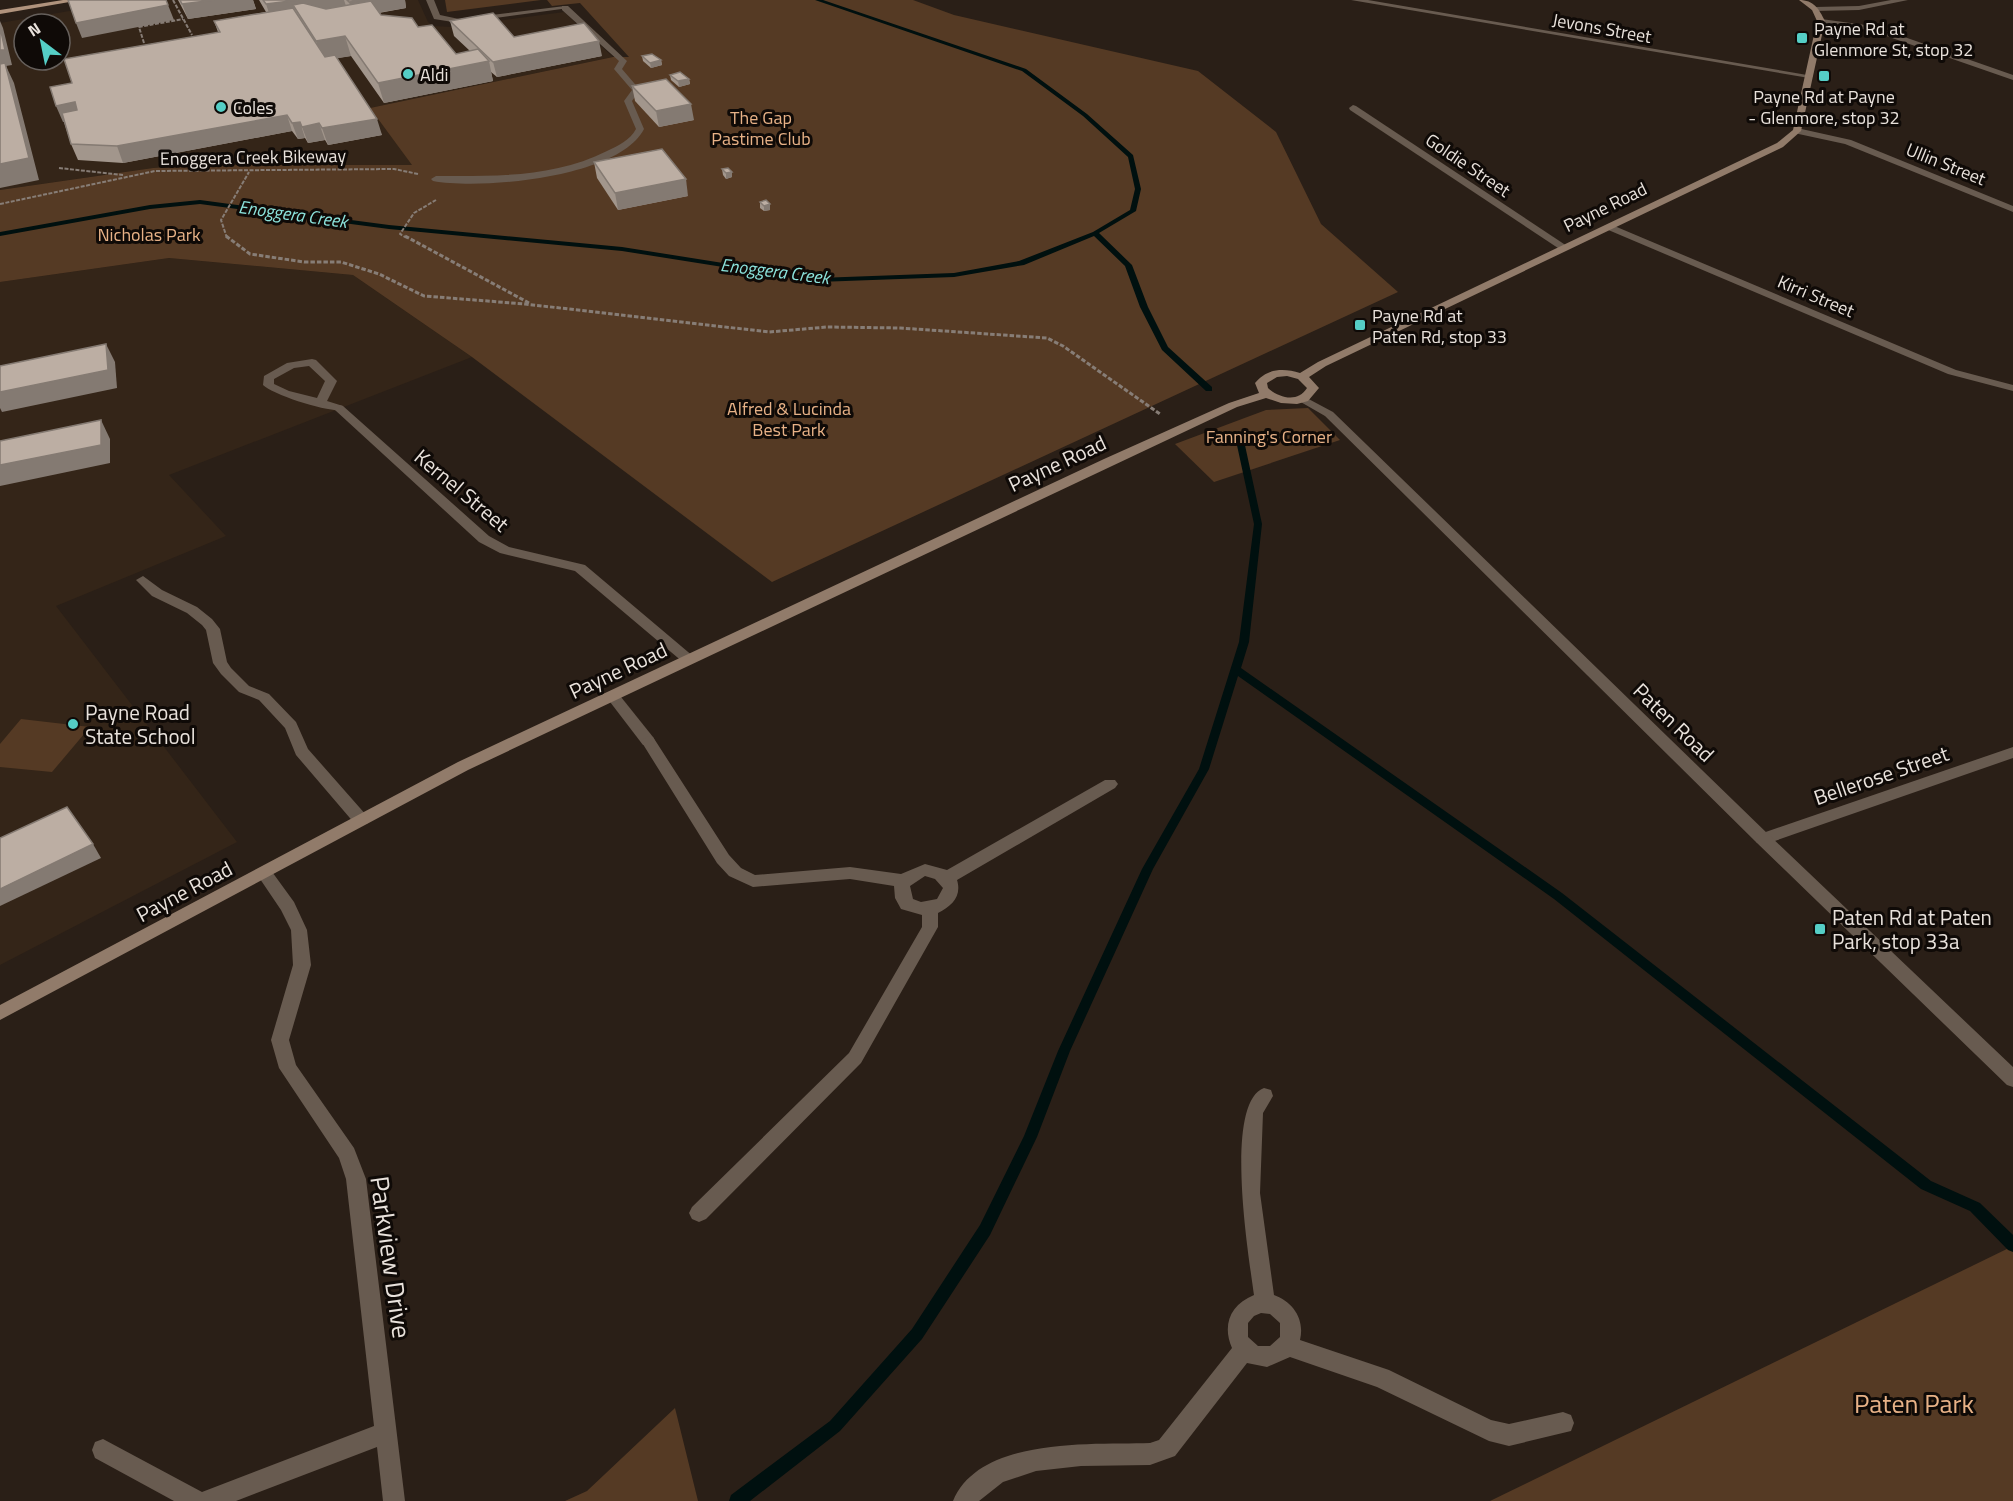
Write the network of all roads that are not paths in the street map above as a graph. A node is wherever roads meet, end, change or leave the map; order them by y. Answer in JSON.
{"nodes":[{"id":1,"x":76,"y":0,"type":"edge"},
{"id":2,"x":430,"y":0,"type":"edge"},
{"id":3,"x":1355,"y":0,"type":"edge"},
{"id":4,"x":1803,"y":0,"type":"edge"},
{"id":5,"x":1904,"y":0,"type":"edge"},
{"id":6,"x":1815,"y":9,"type":"junction"},
{"id":7,"x":0,"y":12,"type":"edge"},
{"id":8,"x":1821,"y":21,"type":"junction"},
{"id":9,"x":1809,"y":76,"type":"junction"},
{"id":10,"x":2013,"y":78,"type":"edge"},
{"id":11,"x":1353,"y":108,"type":"dead end"},
{"id":12,"x":1797,"y":131,"type":"junction"},
{"id":13,"x":436,"y":179,"type":"road end"},
{"id":14,"x":2013,"y":209,"type":"edge"},
{"id":15,"x":1609,"y":226,"type":"junction"},
{"id":16,"x":1565,"y":248,"type":"junction"},
{"id":17,"x":1302,"y":377,"type":"junction"},
{"id":18,"x":2013,"y":388,"type":"edge"},
{"id":19,"x":1267,"y":394,"type":"junction"},
{"id":20,"x":1303,"y":399,"type":"junction"},
{"id":21,"x":321,"y":401,"type":"junction"},
{"id":22,"x":143,"y":580,"type":"dead end"},
{"id":23,"x":688,"y":660,"type":"junction"},
{"id":24,"x":612,"y":695,"type":"junction"},
{"id":25,"x":2013,"y":752,"type":"edge"},
{"id":26,"x":1110,"y":784,"type":"dead end"},
{"id":27,"x":361,"y":820,"type":"junction"},
{"id":28,"x":1763,"y":839,"type":"junction"},
{"id":29,"x":264,"y":873,"type":"junction"},
{"id":30,"x":947,"y":878,"type":"junction"},
{"id":31,"x":904,"y":880,"type":"junction"},
{"id":32,"x":930,"y":909,"type":"junction"},
{"id":33,"x":0,"y":1013,"type":"edge"},
{"id":34,"x":2013,"y":1079,"type":"edge"},
{"id":35,"x":1264,"y":1096,"type":"dead end"},
{"id":36,"x":699,"y":1213,"type":"dead end"},
{"id":37,"x":1265,"y":1304,"type":"junction"},
{"id":38,"x":1288,"y":1346,"type":"junction"},
{"id":39,"x":1245,"y":1348,"type":"junction"},
{"id":40,"x":1563,"y":1423,"type":"dead end"},
{"id":41,"x":386,"y":1433,"type":"junction"},
{"id":42,"x":103,"y":1450,"type":"dead end"},
{"id":43,"x":196,"y":1501,"type":"edge"},
{"id":44,"x":207,"y":1501,"type":"edge"},
{"id":45,"x":394,"y":1501,"type":"edge"},
{"id":46,"x":964,"y":1501,"type":"edge"}],
"edges":[{"from":1,"to":7,"type":"main road"},
{"from":2,"to":13,"type":"street"},
{"from":3,"to":9,"type":"street","name":"Jevons Street"},
{"from":4,"to":6,"type":"main road"},
{"from":5,"to":6,"type":"street"},
{"from":6,"to":8,"type":"main road"},
{"from":8,"to":9,"type":"main road"},
{"from":8,"to":10,"type":"street"},
{"from":9,"to":12,"type":"main road"},
{"from":11,"to":16,"type":"street","name":"Goldie Street"},
{"from":12,"to":14,"type":"street","name":"Ullin Street"},
{"from":12,"to":15,"type":"main road","name":"Payne Road"},
{"from":15,"to":16,"type":"main road","name":"Payne Road"},
{"from":15,"to":18,"type":"street","name":"Kirri Street"},
{"from":16,"to":17,"type":"main road","name":"Payne Road"},
{"from":17,"to":19,"type":"main road"},
{"from":17,"to":20,"type":"main road"},
{"from":19,"to":20,"type":"main road","name":"Paten Road"},
{"from":19,"to":23,"type":"main road","name":"Payne Road"},
{"from":20,"to":28,"type":"street","name":"Paten Road"},
{"from":21,"to":21,"type":"street"},
{"from":21,"to":23,"type":"street","name":"Kernel Street"},
{"from":22,"to":27,"type":"street"},
{"from":23,"to":24,"type":"main road","name":"Payne Road"},
{"from":24,"to":27,"type":"main road","name":"Payne Road"},
{"from":24,"to":31,"type":"street"},
{"from":25,"to":28,"type":"street","name":"Bellerose Street"},
{"from":26,"to":30,"type":"street"},
{"from":27,"to":29,"type":"main road","name":"Payne Road"},
{"from":28,"to":34,"type":"street","name":"Paten Road"},
{"from":29,"to":33,"type":"main road","name":"Payne Road"},
{"from":29,"to":41,"type":"street","name":"Parkview Drive"},
{"from":30,"to":31,"type":"street"},
{"from":30,"to":32,"type":"street"},
{"from":31,"to":32,"type":"street"},
{"from":32,"to":36,"type":"street"},
{"from":35,"to":37,"type":"street"},
{"from":37,"to":38,"type":"street"},
{"from":37,"to":39,"type":"street"},
{"from":38,"to":39,"type":"street"},
{"from":38,"to":40,"type":"street"},
{"from":39,"to":46,"type":"street"},
{"from":41,"to":44,"type":"street"},
{"from":41,"to":45,"type":"street","name":"Parkview Drive"},
{"from":42,"to":43,"type":"street"}]}
